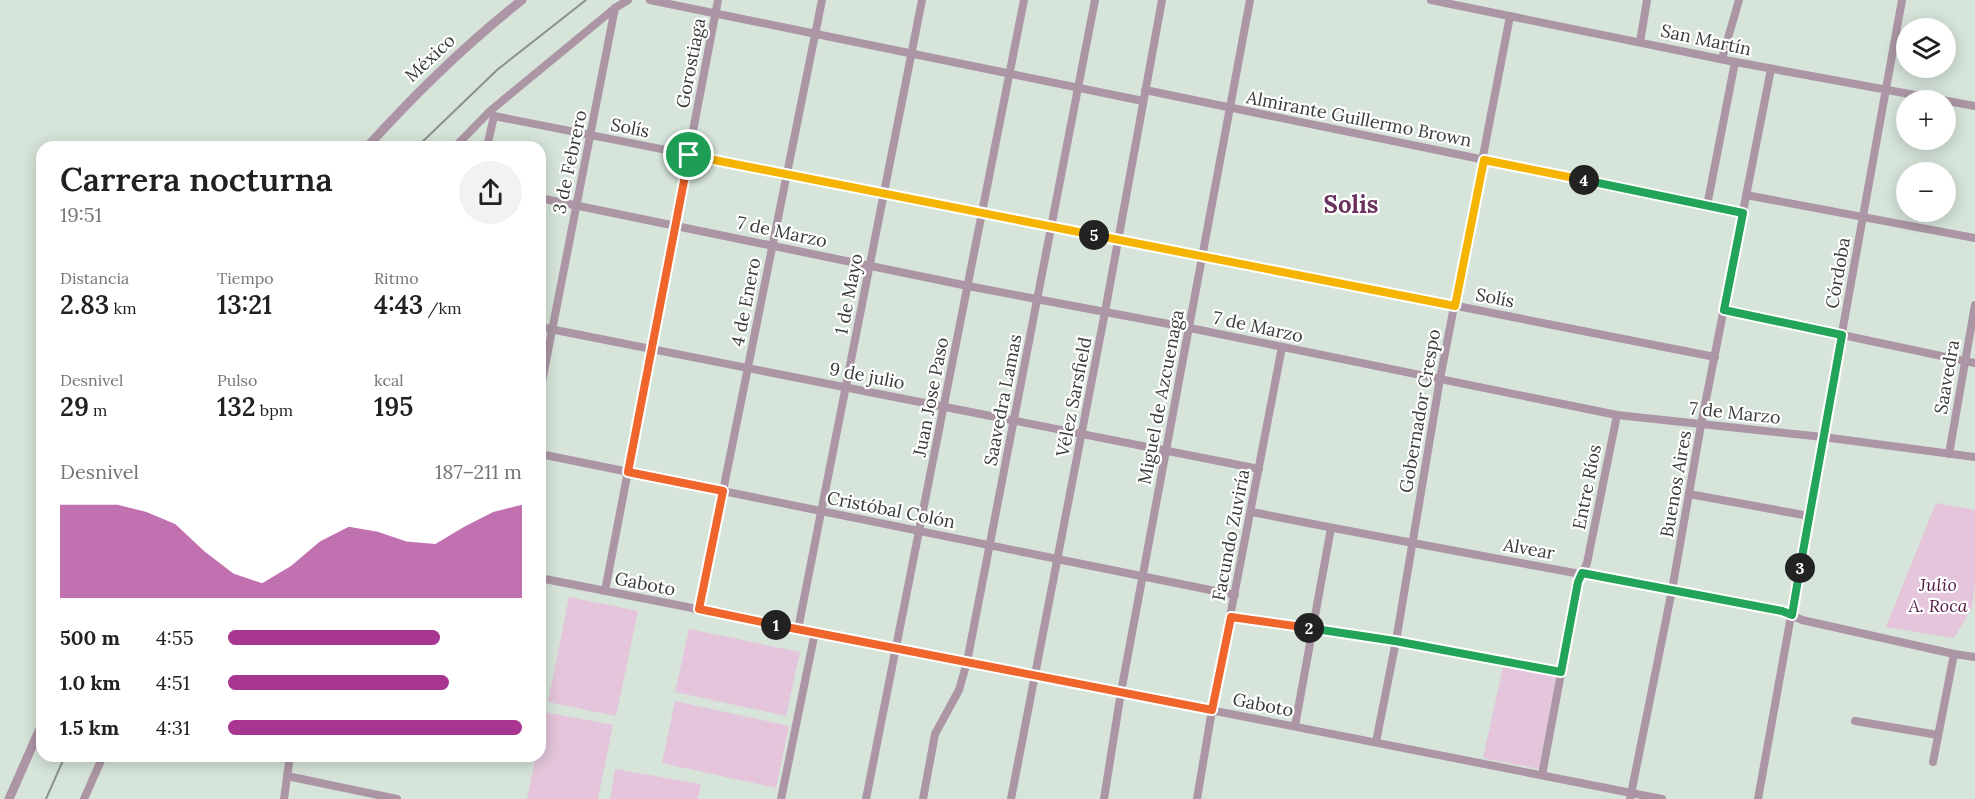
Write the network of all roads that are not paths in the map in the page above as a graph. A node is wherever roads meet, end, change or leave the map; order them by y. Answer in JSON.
{"nodes":[{"id":1,"x":522,"y":0,"type":"edge"},
{"id":2,"x":628,"y":0,"type":"edge"},
{"id":3,"x":650,"y":0,"type":"edge"},
{"id":4,"x":718,"y":0,"type":"edge"},
{"id":5,"x":822,"y":0,"type":"edge"},
{"id":6,"x":922,"y":0,"type":"edge"},
{"id":7,"x":1024,"y":0,"type":"edge"},
{"id":8,"x":1095,"y":0,"type":"edge"},
{"id":9,"x":1162,"y":0,"type":"edge"},
{"id":10,"x":1250,"y":0,"type":"edge"},
{"id":11,"x":1431,"y":0,"type":"edge"},
{"id":12,"x":1647,"y":0,"type":"edge"},
{"id":13,"x":1739,"y":0,"type":"edge"},
{"id":14,"x":1902,"y":0,"type":"edge"},
{"id":15,"x":1458,"y":3,"type":"edge"},
{"id":16,"x":615,"y":8,"type":"junction"},
{"id":17,"x":716,"y":14,"type":"junction"},
{"id":18,"x":1510,"y":16,"type":"junction"},
{"id":19,"x":815,"y":34,"type":"junction"},
{"id":20,"x":1640,"y":42,"type":"junction"},
{"id":21,"x":912,"y":54,"type":"junction"},
{"id":22,"x":1722,"y":59,"type":"junction"},
{"id":23,"x":1735,"y":62,"type":"junction"},
{"id":24,"x":1771,"y":69,"type":"junction"},
{"id":25,"x":1010,"y":74,"type":"junction"},
{"id":26,"x":1078,"y":88,"type":"junction"},
{"id":27,"x":1886,"y":89,"type":"junction"},
{"id":28,"x":1145,"y":90,"type":"junction"},
{"id":29,"x":1143,"y":101,"type":"junction"},
{"id":30,"x":1975,"y":106,"type":"edge"},
{"id":31,"x":1230,"y":108,"type":"junction"},
{"id":32,"x":492,"y":114,"type":"junction"},
{"id":33,"x":591,"y":136,"type":"junction"},
{"id":34,"x":372,"y":141,"type":"edge"},
{"id":35,"x":462,"y":141,"type":"edge"},
{"id":36,"x":488,"y":141,"type":"edge"},
{"id":37,"x":689,"y":155,"type":"junction"},
{"id":38,"x":1484,"y":160,"type":"junction"},
{"id":39,"x":787,"y":174,"type":"junction"},
{"id":40,"x":884,"y":193,"type":"junction"},
{"id":41,"x":1746,"y":195,"type":"junction"},
{"id":42,"x":546,"y":199,"type":"edge"},
{"id":43,"x":577,"y":205,"type":"junction"},
{"id":44,"x":1707,"y":206,"type":"junction"},
{"id":45,"x":983,"y":213,"type":"junction"},
{"id":46,"x":1743,"y":213,"type":"junction"},
{"id":47,"x":1863,"y":217,"type":"junction"},
{"id":48,"x":675,"y":226,"type":"junction"},
{"id":49,"x":1052,"y":226,"type":"junction"},
{"id":50,"x":1975,"y":238,"type":"edge"},
{"id":51,"x":1118,"y":239,"type":"junction"},
{"id":52,"x":772,"y":246,"type":"junction"},
{"id":53,"x":1202,"y":256,"type":"junction"},
{"id":54,"x":870,"y":266,"type":"junction"},
{"id":55,"x":968,"y":286,"type":"junction"},
{"id":56,"x":1037,"y":299,"type":"junction"},
{"id":57,"x":1975,"y":305,"type":"edge"},
{"id":58,"x":1455,"y":306,"type":"junction"},
{"id":59,"x":1724,"y":310,"type":"junction"},
{"id":60,"x":1105,"y":312,"type":"junction"},
{"id":61,"x":546,"y":328,"type":"edge"},
{"id":62,"x":1190,"y":328,"type":"junction"},
{"id":63,"x":552,"y":330,"type":"junction"},
{"id":64,"x":1842,"y":335,"type":"junction"},
{"id":65,"x":1282,"y":347,"type":"junction"},
{"id":66,"x":651,"y":349,"type":"junction"},
{"id":67,"x":1714,"y":357,"type":"junction"},
{"id":68,"x":546,"y":361,"type":"edge"},
{"id":69,"x":1965,"y":361,"type":"junction"},
{"id":70,"x":1975,"y":363,"type":"edge"},
{"id":71,"x":748,"y":368,"type":"junction"},
{"id":72,"x":1440,"y":379,"type":"junction"},
{"id":73,"x":845,"y":387,"type":"junction"},
{"id":74,"x":943,"y":406,"type":"junction"},
{"id":75,"x":1617,"y":415,"type":"junction"},
{"id":76,"x":1014,"y":420,"type":"junction"},
{"id":77,"x":1701,"y":425,"type":"junction"},
{"id":78,"x":1082,"y":434,"type":"junction"},
{"id":79,"x":1823,"y":437,"type":"junction"},
{"id":80,"x":1167,"y":450,"type":"junction"},
{"id":81,"x":1949,"y":454,"type":"junction"},
{"id":82,"x":546,"y":455,"type":"edge"},
{"id":83,"x":1975,"y":457,"type":"edge"},
{"id":84,"x":1259,"y":469,"type":"junction"},
{"id":85,"x":628,"y":472,"type":"junction"},
{"id":86,"x":723,"y":491,"type":"junction"},
{"id":87,"x":1689,"y":494,"type":"junction"},
{"id":88,"x":821,"y":511,"type":"junction"},
{"id":89,"x":1252,"y":512,"type":"junction"},
{"id":90,"x":1809,"y":516,"type":"junction"},
{"id":91,"x":1331,"y":528,"type":"junction"},
{"id":92,"x":920,"y":531,"type":"junction"},
{"id":93,"x":1412,"y":544,"type":"junction"},
{"id":94,"x":991,"y":545,"type":"junction"},
{"id":95,"x":1057,"y":559,"type":"junction"},
{"id":96,"x":1582,"y":573,"type":"junction"},
{"id":97,"x":1143,"y":576,"type":"junction"},
{"id":98,"x":546,"y":579,"type":"edge"},
{"id":99,"x":1672,"y":590,"type":"junction"},
{"id":100,"x":605,"y":591,"type":"junction"},
{"id":101,"x":1235,"y":595,"type":"junction"},
{"id":102,"x":699,"y":609,"type":"junction"},
{"id":103,"x":1792,"y":615,"type":"junction"},
{"id":104,"x":1231,"y":617,"type":"junction"},
{"id":105,"x":798,"y":629,"type":"junction"},
{"id":106,"x":1313,"y":629,"type":"junction"},
{"id":107,"x":815,"y":632,"type":"junction"},
{"id":108,"x":1395,"y":641,"type":"junction"},
{"id":109,"x":896,"y":648,"type":"junction"},
{"id":110,"x":1954,"y":654,"type":"junction"},
{"id":111,"x":1975,"y":657,"type":"edge"},
{"id":112,"x":967,"y":662,"type":"junction"},
{"id":113,"x":1561,"y":672,"type":"junction"},
{"id":114,"x":1036,"y":675,"type":"junction"},
{"id":115,"x":1121,"y":692,"type":"junction"},
{"id":116,"x":1212,"y":710,"type":"junction"},
{"id":117,"x":1855,"y":721,"type":"dead end"},
{"id":118,"x":1295,"y":726,"type":"junction"},
{"id":119,"x":1938,"y":735,"type":"junction"},
{"id":120,"x":36,"y":738,"type":"edge"},
{"id":121,"x":1376,"y":742,"type":"junction"},
{"id":122,"x":100,"y":762,"type":"edge"},
{"id":123,"x":289,"y":762,"type":"edge"},
{"id":124,"x":1933,"y":762,"type":"dead end"},
{"id":125,"x":1542,"y":775,"type":"junction"},
{"id":126,"x":287,"y":776,"type":"junction"},
{"id":127,"x":1631,"y":796,"type":"edge"},
{"id":128,"x":9,"y":799,"type":"edge"},
{"id":129,"x":84,"y":799,"type":"edge"},
{"id":130,"x":284,"y":799,"type":"edge"},
{"id":131,"x":397,"y":799,"type":"edge"},
{"id":132,"x":781,"y":799,"type":"edge"},
{"id":133,"x":866,"y":799,"type":"edge"},
{"id":134,"x":923,"y":799,"type":"edge"},
{"id":135,"x":1011,"y":799,"type":"edge"},
{"id":136,"x":1104,"y":799,"type":"edge"},
{"id":137,"x":1197,"y":799,"type":"edge"},
{"id":138,"x":1662,"y":799,"type":"edge"},
{"id":139,"x":1758,"y":799,"type":"edge"}],
"edges":[{"from":1,"to":34,"type":"street","name":"México"},
{"from":2,"to":16,"type":"street"},
{"from":3,"to":17,"type":"street"},
{"from":4,"to":17,"type":"street","name":"Gorostiaga"},
{"from":5,"to":19,"type":"street","name":"4 de Enero"},
{"from":6,"to":21,"type":"street","name":"1 de Mayo"},
{"from":7,"to":25,"type":"street","name":"Juan Jose Paso"},
{"from":8,"to":26,"type":"street","name":"Saavedra Lamas"},
{"from":9,"to":28,"type":"street","name":"Vélez Sarsfield"},
{"from":10,"to":31,"type":"street","name":"Miguel de Azcuenaga"},
{"from":11,"to":15,"type":"street","name":"San Martín"},
{"from":12,"to":20,"type":"street"},
{"from":13,"to":22,"type":"street"},
{"from":14,"to":27,"type":"street","name":"Córdoba"},
{"from":15,"to":18,"type":"street","name":"San Martín"},
{"from":16,"to":32,"type":"street"},
{"from":16,"to":33,"type":"street","name":"3 de Febrero"},
{"from":17,"to":19,"type":"street"},
{"from":17,"to":37,"type":"street","name":"Gorostiaga"},
{"from":18,"to":20,"type":"street","name":"San Martín"},
{"from":18,"to":38,"type":"street","name":"Gobernador Crespo"},
{"from":19,"to":21,"type":"street"},
{"from":19,"to":39,"type":"street","name":"4 de Enero"},
{"from":20,"to":22,"type":"street","name":"San Martín"},
{"from":21,"to":25,"type":"street"},
{"from":21,"to":40,"type":"street","name":"1 de Mayo"},
{"from":22,"to":23,"type":"street","name":"San Martín"},
{"from":23,"to":24,"type":"street","name":"San Martín"},
{"from":23,"to":44,"type":"street"},
{"from":24,"to":27,"type":"street","name":"San Martín"},
{"from":24,"to":41,"type":"street","name":"Buenos Aires"},
{"from":25,"to":26,"type":"street"},
{"from":25,"to":45,"type":"street","name":"Juan Jose Paso"},
{"from":26,"to":29,"type":"street"},
{"from":26,"to":49,"type":"street","name":"Saavedra Lamas"},
{"from":27,"to":30,"type":"street","name":"San Martín"},
{"from":27,"to":47,"type":"street","name":"Córdoba"},
{"from":28,"to":29,"type":"street","name":"Vélez Sarsfield"},
{"from":28,"to":31,"type":"street","name":"Almirante Guillermo Brown"},
{"from":29,"to":51,"type":"street","name":"Vélez Sarsfield"},
{"from":31,"to":38,"type":"street","name":"Almirante Guillermo Brown"},
{"from":31,"to":53,"type":"street","name":"Miguel de Azcuenaga"},
{"from":32,"to":33,"type":"street","name":"Solís"},
{"from":32,"to":35,"type":"street"},
{"from":32,"to":36,"type":"street"},
{"from":33,"to":37,"type":"street","name":"Solís"},
{"from":33,"to":43,"type":"street","name":"3 de Febrero"},
{"from":37,"to":39,"type":"street","name":"Solís"},
{"from":37,"to":48,"type":"street","name":"Gorostiaga"},
{"from":38,"to":44,"type":"street","name":"Almirante Guillermo Brown"},
{"from":38,"to":58,"type":"street","name":"Gobernador Crespo"},
{"from":39,"to":40,"type":"street","name":"Solís"},
{"from":39,"to":52,"type":"street","name":"4 de Enero"},
{"from":40,"to":45,"type":"street","name":"Solís"},
{"from":40,"to":54,"type":"street","name":"1 de Mayo"},
{"from":41,"to":46,"type":"street","name":"Buenos Aires"},
{"from":41,"to":47,"type":"street"},
{"from":42,"to":43,"type":"street","name":"7 de Marzo"},
{"from":43,"to":48,"type":"street","name":"7 de Marzo"},
{"from":43,"to":63,"type":"street","name":"3 de Febrero"},
{"from":44,"to":46,"type":"street","name":"Almirante Guillermo Brown"},
{"from":45,"to":49,"type":"street","name":"Solís"},
{"from":45,"to":55,"type":"street","name":"Juan Jose Paso"},
{"from":46,"to":59,"type":"street","name":"Buenos Aires"},
{"from":47,"to":50,"type":"street"},
{"from":47,"to":64,"type":"street","name":"Córdoba"},
{"from":48,"to":52,"type":"street","name":"7 de Marzo"},
{"from":48,"to":66,"type":"street","name":"Gorostiaga"},
{"from":49,"to":51,"type":"street","name":"Solís"},
{"from":49,"to":56,"type":"street","name":"Saavedra Lamas"},
{"from":51,"to":53,"type":"street","name":"Solís"},
{"from":51,"to":60,"type":"street","name":"Vélez Sarsfield"},
{"from":52,"to":54,"type":"street","name":"7 de Marzo"},
{"from":52,"to":71,"type":"street","name":"4 de Enero"},
{"from":53,"to":58,"type":"street","name":"Solís"},
{"from":53,"to":62,"type":"street","name":"Miguel de Azcuenaga"},
{"from":54,"to":55,"type":"street","name":"7 de Marzo"},
{"from":54,"to":73,"type":"street","name":"1 de Mayo"},
{"from":55,"to":56,"type":"street","name":"7 de Marzo"},
{"from":55,"to":74,"type":"street","name":"Juan Jose Paso"},
{"from":56,"to":60,"type":"street","name":"7 de Marzo"},
{"from":56,"to":76,"type":"street","name":"Saavedra Lamas"},
{"from":57,"to":69,"type":"street","name":"Saavedra"},
{"from":58,"to":67,"type":"street","name":"Solís"},
{"from":58,"to":72,"type":"street","name":"Gobernador Crespo"},
{"from":59,"to":64,"type":"street"},
{"from":59,"to":67,"type":"street","name":"Buenos Aires"},
{"from":60,"to":62,"type":"street","name":"7 de Marzo"},
{"from":60,"to":78,"type":"street","name":"Vélez Sarsfield"},
{"from":61,"to":63,"type":"street","name":"9 de julio"},
{"from":62,"to":65,"type":"street","name":"7 de Marzo"},
{"from":62,"to":80,"type":"street","name":"Miguel de Azcuenaga"},
{"from":63,"to":66,"type":"street","name":"9 de julio"},
{"from":63,"to":68,"type":"street","name":"3 de Febrero"},
{"from":64,"to":69,"type":"street"},
{"from":64,"to":79,"type":"street","name":"Córdoba"},
{"from":65,"to":72,"type":"street","name":"7 de Marzo"},
{"from":65,"to":84,"type":"street","name":"Facundo Zuviría"},
{"from":66,"to":71,"type":"street","name":"9 de julio"},
{"from":66,"to":85,"type":"street","name":"Gorostiaga"},
{"from":67,"to":77,"type":"street","name":"Buenos Aires"},
{"from":69,"to":70,"type":"street"},
{"from":69,"to":81,"type":"street","name":"Saavedra"},
{"from":71,"to":73,"type":"street","name":"9 de julio"},
{"from":71,"to":86,"type":"street","name":"4 de Enero"},
{"from":72,"to":75,"type":"street","name":"7 de Marzo"},
{"from":72,"to":93,"type":"street","name":"Gobernador Crespo"},
{"from":73,"to":74,"type":"street","name":"9 de julio"},
{"from":73,"to":88,"type":"street","name":"1 de Mayo"},
{"from":74,"to":76,"type":"street","name":"9 de julio"},
{"from":74,"to":92,"type":"street","name":"Juan Jose Paso"},
{"from":75,"to":77,"type":"street","name":"7 de Marzo"},
{"from":75,"to":96,"type":"street","name":"Entre Ríos"},
{"from":76,"to":78,"type":"street","name":"9 de julio"},
{"from":76,"to":94,"type":"street","name":"Saavedra Lamas"},
{"from":77,"to":79,"type":"street","name":"7 de Marzo"},
{"from":77,"to":87,"type":"street","name":"Buenos Aires"},
{"from":78,"to":80,"type":"street","name":"9 de julio"},
{"from":78,"to":95,"type":"street","name":"Vélez Sarsfield"},
{"from":79,"to":81,"type":"street","name":"7 de Marzo"},
{"from":79,"to":90,"type":"street","name":"Córdoba"},
{"from":80,"to":84,"type":"street","name":"9 de julio"},
{"from":80,"to":97,"type":"street","name":"Miguel de Azcuenaga"},
{"from":81,"to":83,"type":"street","name":"7 de Marzo"},
{"from":82,"to":85,"type":"street","name":"Cristóbal Colón"},
{"from":84,"to":89,"type":"street","name":"Facundo Zuviría"},
{"from":85,"to":86,"type":"street","name":"Cristóbal Colón"},
{"from":85,"to":100,"type":"street","name":"Gorostiaga"},
{"from":86,"to":88,"type":"street","name":"Cristóbal Colón"},
{"from":86,"to":102,"type":"street","name":"4 de Enero"},
{"from":87,"to":90,"type":"street"},
{"from":87,"to":99,"type":"street","name":"Buenos Aires"},
{"from":88,"to":92,"type":"street","name":"Cristóbal Colón"},
{"from":88,"to":105,"type":"street","name":"1 de Mayo"},
{"from":89,"to":91,"type":"street","name":"Alvear"},
{"from":89,"to":101,"type":"street","name":"Facundo Zuviría"},
{"from":90,"to":103,"type":"street","name":"Córdoba"},
{"from":91,"to":93,"type":"street","name":"Alvear"},
{"from":91,"to":106,"type":"street"},
{"from":92,"to":94,"type":"street","name":"Cristóbal Colón"},
{"from":92,"to":109,"type":"street","name":"Juan Jose Paso"},
{"from":93,"to":96,"type":"street","name":"Alvear"},
{"from":93,"to":108,"type":"street","name":"Gobernador Crespo"},
{"from":94,"to":95,"type":"street","name":"Cristóbal Colón"},
{"from":94,"to":112,"type":"street","name":"Saavedra Lamas"},
{"from":95,"to":97,"type":"street","name":"Cristóbal Colón"},
{"from":95,"to":114,"type":"street","name":"Vélez Sarsfield"},
{"from":96,"to":99,"type":"street","name":"Alvear"},
{"from":96,"to":113,"type":"street","name":"Entre Ríos"},
{"from":97,"to":101,"type":"street","name":"Cristóbal Colón"},
{"from":97,"to":115,"type":"street","name":"Miguel de Azcuenaga"},
{"from":98,"to":100,"type":"street","name":"Gaboto"},
{"from":99,"to":103,"type":"street","name":"Alvear"},
{"from":99,"to":127,"type":"street","name":"Buenos Aires"},
{"from":100,"to":102,"type":"street","name":"Gaboto"},
{"from":101,"to":104,"type":"street","name":"Facundo Zuviría"},
{"from":102,"to":105,"type":"street","name":"Gaboto"},
{"from":103,"to":110,"type":"street","name":"Alvear"},
{"from":103,"to":139,"type":"street","name":"Córdoba"},
{"from":104,"to":106,"type":"street"},
{"from":104,"to":116,"type":"street","name":"Facundo Zuviría"},
{"from":105,"to":107,"type":"street","name":"Gaboto"},
{"from":106,"to":108,"type":"street"},
{"from":106,"to":118,"type":"street"},
{"from":107,"to":109,"type":"street","name":"Gaboto"},
{"from":107,"to":132,"type":"street"},
{"from":108,"to":113,"type":"street"},
{"from":108,"to":121,"type":"street","name":"Gobernador Crespo"},
{"from":109,"to":112,"type":"street","name":"Gaboto"},
{"from":109,"to":133,"type":"street","name":"Juan Jose Paso"},
{"from":110,"to":111,"type":"street","name":"Alvear"},
{"from":110,"to":119,"type":"street"},
{"from":112,"to":114,"type":"street","name":"Gaboto"},
{"from":112,"to":134,"type":"street","name":"Saavedra Lamas"},
{"from":113,"to":125,"type":"street","name":"Entre Ríos"},
{"from":114,"to":115,"type":"street","name":"Gaboto"},
{"from":114,"to":135,"type":"street","name":"Vélez Sarsfield"},
{"from":115,"to":116,"type":"street","name":"Gaboto"},
{"from":115,"to":136,"type":"street","name":"Miguel de Azcuenaga"},
{"from":116,"to":118,"type":"street","name":"Gaboto"},
{"from":116,"to":137,"type":"street","name":"Facundo Zuviría"},
{"from":117,"to":119,"type":"street"},
{"from":118,"to":121,"type":"street","name":"Gaboto"},
{"from":119,"to":124,"type":"street"},
{"from":120,"to":128,"type":"street"},
{"from":121,"to":125,"type":"street","name":"Gaboto"},
{"from":122,"to":129,"type":"street"},
{"from":123,"to":126,"type":"street"},
{"from":125,"to":127,"type":"street","name":"Gaboto"},
{"from":126,"to":130,"type":"street"},
{"from":126,"to":131,"type":"street"},
{"from":127,"to":138,"type":"street","name":"Gaboto"}]}
